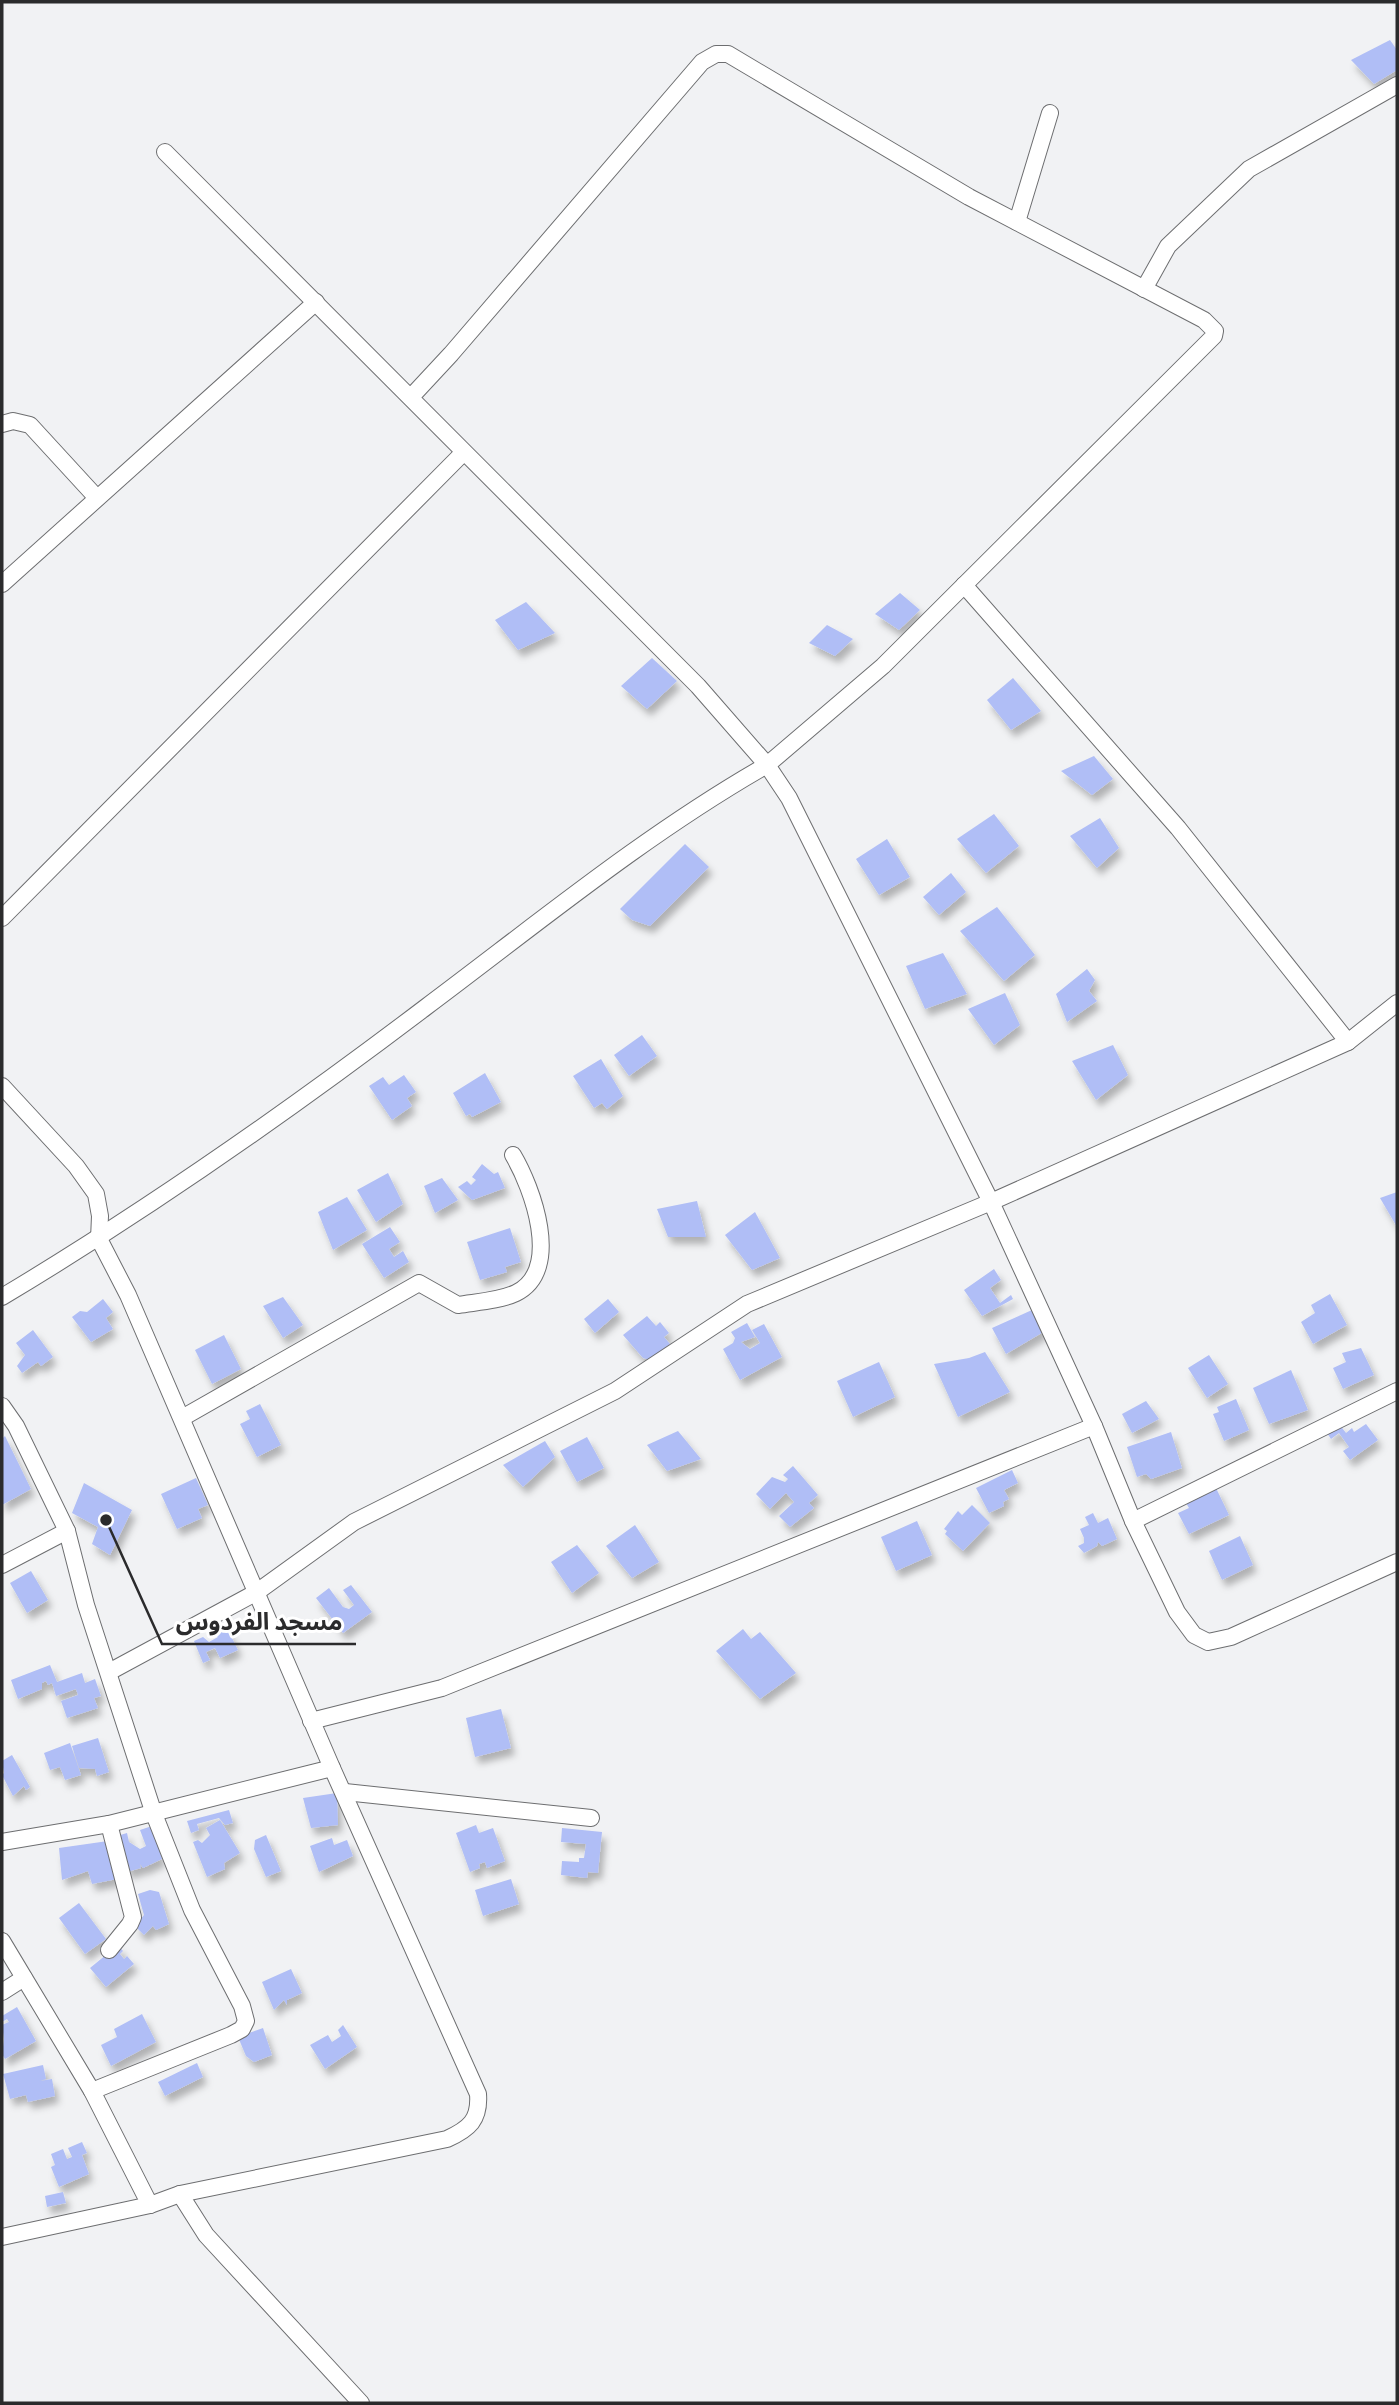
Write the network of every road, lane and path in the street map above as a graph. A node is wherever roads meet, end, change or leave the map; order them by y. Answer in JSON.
{"nodes":[{"id":1,"x":1397,"y":85,"type":"edge"},
{"id":2,"x":1050,"y":113,"type":"dead end"},
{"id":3,"x":165,"y":152,"type":"dead end"},
{"id":4,"x":1017,"y":222,"type":"junction"},
{"id":5,"x":1144,"y":289,"type":"junction"},
{"id":6,"x":316,"y":302,"type":"junction"},
{"id":7,"x":411,"y":397,"type":"junction"},
{"id":8,"x":2,"y":424,"type":"edge"},
{"id":9,"x":463,"y":453,"type":"junction"},
{"id":10,"x":97,"y":498,"type":"junction"},
{"id":11,"x":2,"y":584,"type":"edge"},
{"id":12,"x":964,"y":585,"type":"junction"},
{"id":13,"x":767,"y":765,"type":"junction"},
{"id":14,"x":2,"y":918,"type":"edge"},
{"id":15,"x":1397,"y":1003,"type":"edge"},
{"id":16,"x":1348,"y":1041,"type":"junction"},
{"id":17,"x":2,"y":1086,"type":"edge"},
{"id":18,"x":513,"y":1155,"type":"dead end"},
{"id":19,"x":992,"y":1202,"type":"junction"},
{"id":20,"x":99,"y":1239,"type":"junction"},
{"id":21,"x":2,"y":1297,"type":"edge"},
{"id":22,"x":1397,"y":1391,"type":"edge"},
{"id":23,"x":2,"y":1406,"type":"edge"},
{"id":24,"x":182,"y":1418,"type":"junction"},
{"id":25,"x":1094,"y":1426,"type":"junction"},
{"id":26,"x":1133,"y":1521,"type":"junction"},
{"id":27,"x":67,"y":1531,"type":"junction"},
{"id":28,"x":1397,"y":1562,"type":"edge"},
{"id":29,"x":2,"y":1565,"type":"edge"},
{"id":30,"x":257,"y":1592,"type":"junction"},
{"id":31,"x":109,"y":1672,"type":"junction"},
{"id":32,"x":311,"y":1721,"type":"junction"},
{"id":33,"x":332,"y":1768,"type":"junction"},
{"id":34,"x":345,"y":1792,"type":"junction"},
{"id":35,"x":153,"y":1814,"type":"junction"},
{"id":36,"x":591,"y":1818,"type":"dead end"},
{"id":37,"x":109,"y":1824,"type":"junction"},
{"id":38,"x":2,"y":1842,"type":"edge"},
{"id":39,"x":2,"y":1941,"type":"edge"},
{"id":40,"x":109,"y":1950,"type":"dead end"},
{"id":41,"x":24,"y":1978,"type":"junction"},
{"id":42,"x":2,"y":1992,"type":"edge"},
{"id":43,"x":92,"y":2091,"type":"junction"},
{"id":44,"x":180,"y":2194,"type":"junction"},
{"id":45,"x":150,"y":2205,"type":"junction"},
{"id":46,"x":2,"y":2237,"type":"edge"},
{"id":47,"x":361,"y":2403,"type":"edge"}],
"edges":[{"from":1,"to":5,"type":"street"},
{"from":2,"to":4,"type":"street"},
{"from":3,"to":6,"type":"street"},
{"from":4,"to":5,"type":"street"},
{"from":4,"to":7,"type":"street"},
{"from":5,"to":12,"type":"street"},
{"from":6,"to":7,"type":"street"},
{"from":6,"to":10,"type":"street"},
{"from":7,"to":9,"type":"street"},
{"from":8,"to":10,"type":"street"},
{"from":9,"to":13,"type":"street"},
{"from":9,"to":14,"type":"street"},
{"from":10,"to":11,"type":"street"},
{"from":12,"to":13,"type":"street"},
{"from":12,"to":16,"type":"street"},
{"from":13,"to":19,"type":"street"},
{"from":13,"to":20,"type":"street"},
{"from":15,"to":16,"type":"street"},
{"from":16,"to":19,"type":"street"},
{"from":17,"to":20,"type":"street"},
{"from":18,"to":24,"type":"street"},
{"from":19,"to":25,"type":"street"},
{"from":19,"to":30,"type":"street"},
{"from":20,"to":21,"type":"street"},
{"from":20,"to":24,"type":"street"},
{"from":22,"to":26,"type":"street"},
{"from":23,"to":27,"type":"street"},
{"from":24,"to":30,"type":"street"},
{"from":25,"to":26,"type":"street"},
{"from":25,"to":32,"type":"street"},
{"from":26,"to":28,"type":"street"},
{"from":27,"to":29,"type":"street"},
{"from":27,"to":31,"type":"street"},
{"from":30,"to":31,"type":"street"},
{"from":30,"to":32,"type":"street"},
{"from":31,"to":35,"type":"street"},
{"from":32,"to":33,"type":"street"},
{"from":33,"to":34,"type":"street"},
{"from":33,"to":35,"type":"street"},
{"from":34,"to":36,"type":"street"},
{"from":34,"to":44,"type":"street"},
{"from":35,"to":37,"type":"street"},
{"from":35,"to":43,"type":"street"},
{"from":37,"to":38,"type":"street"},
{"from":37,"to":40,"type":"street"},
{"from":39,"to":41,"type":"street"},
{"from":41,"to":42,"type":"street"},
{"from":41,"to":43,"type":"street"},
{"from":43,"to":45,"type":"street"},
{"from":44,"to":45,"type":"street"},
{"from":44,"to":47,"type":"street"},
{"from":45,"to":46,"type":"street"}]}
